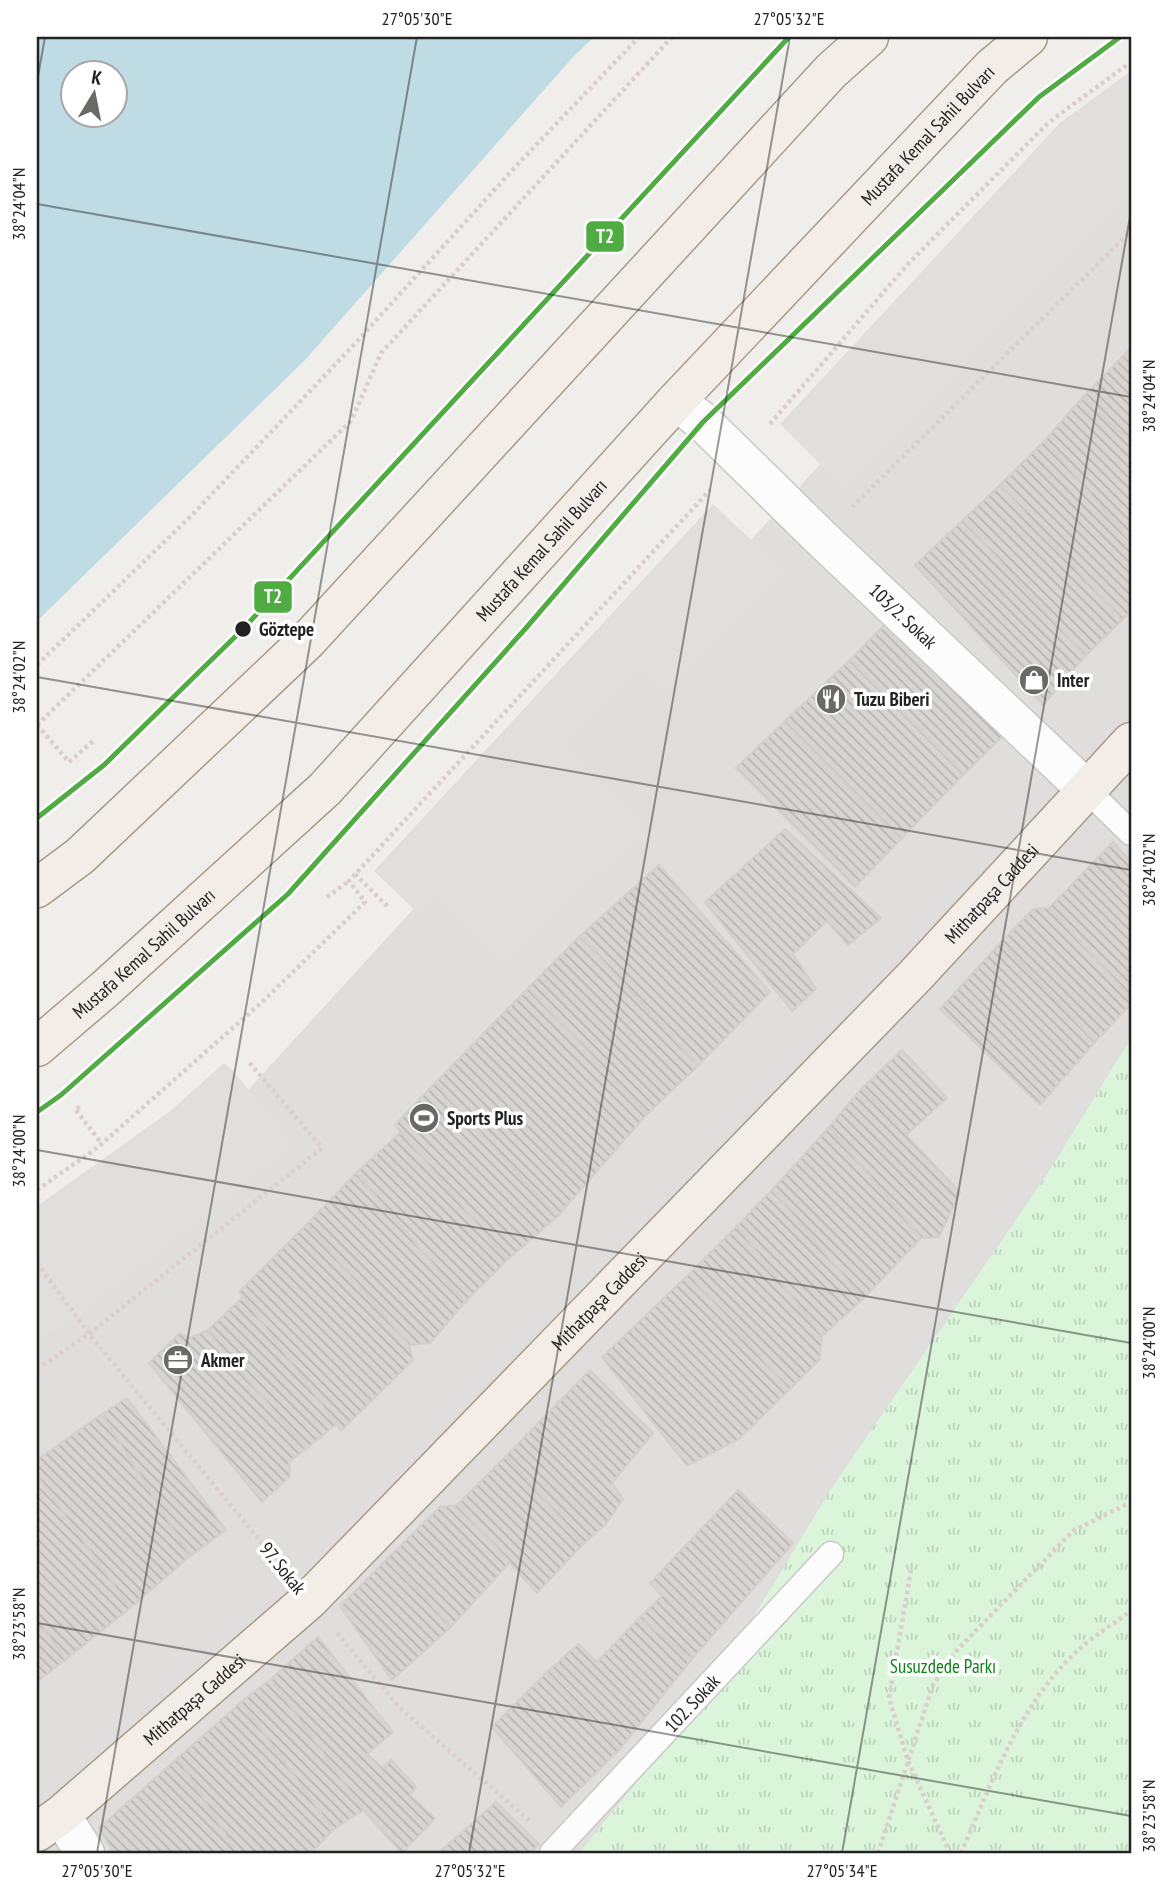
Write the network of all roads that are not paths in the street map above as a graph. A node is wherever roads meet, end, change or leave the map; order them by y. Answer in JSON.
{"nodes":[{"id":1,"x":869,"y":37,"type":"edge"},
{"id":2,"x":1028,"y":37,"type":"edge"},
{"id":3,"x":676,"y":401,"type":"junction"},
{"id":4,"x":1131,"y":743,"type":"edge"},
{"id":5,"x":1087,"y":790,"type":"junction"},
{"id":6,"x":1131,"y":833,"type":"edge"},
{"id":7,"x":37,"y":888,"type":"edge"},
{"id":8,"x":37,"y":1047,"type":"edge"},
{"id":9,"x":831,"y":1555,"type":"dead end"},
{"id":10,"x":49,"y":1824,"type":"edge"},
{"id":11,"x":555,"y":1849,"type":"edge"},
{"id":12,"x":85,"y":1853,"type":"edge"}],
"edges":[{"from":1,"to":7,"type":"main road"},
{"from":2,"to":3,"type":"main road","name":"Mustafa Kemal Sahil Bulvarı"},
{"from":3,"to":5,"type":"street","name":"103/2. Sokak"},
{"from":3,"to":8,"type":"main road","name":"Mustafa Kemal Sahil Bulvarı"},
{"from":4,"to":5,"type":"main road","name":"Mithatpaşa Caddesi"},
{"from":5,"to":6,"type":"lane","name":"103/2. Sokak"},
{"from":5,"to":10,"type":"main road","name":"Mithatpaşa Caddesi"},
{"from":9,"to":11,"type":"lane","name":"102. Sokak"},
{"from":10,"to":12,"type":"street"}]}
